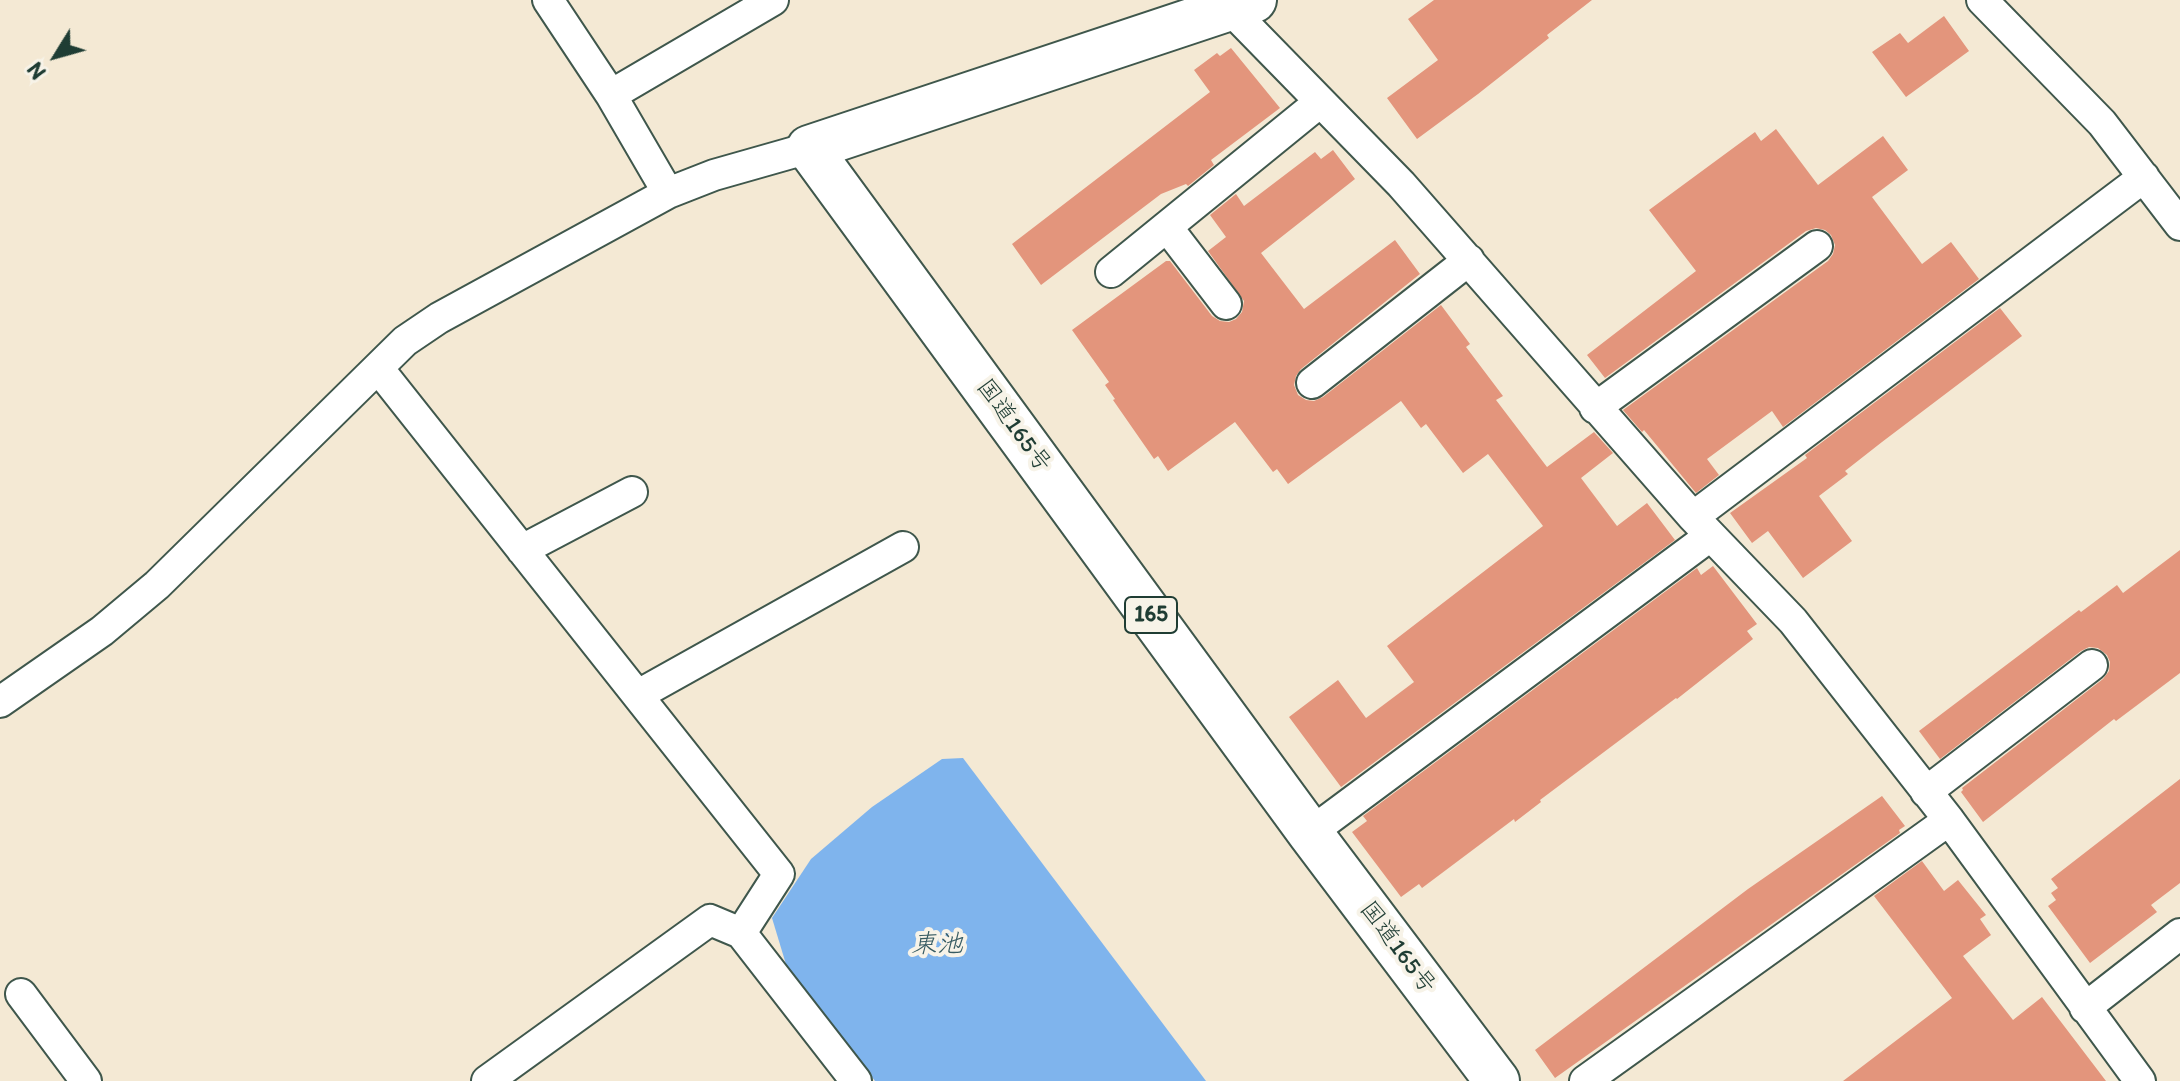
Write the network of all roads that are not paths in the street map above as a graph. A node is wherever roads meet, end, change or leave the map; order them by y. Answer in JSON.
{"nodes":[{"id":1,"x":548,"y":0,"type":"edge"},
{"id":2,"x":773,"y":0,"type":"edge"},
{"id":3,"x":1982,"y":0,"type":"edge"},
{"id":4,"x":1242,"y":5,"type":"edge"},
{"id":5,"x":611,"y":95,"type":"junction"},
{"id":6,"x":1320,"y":102,"type":"junction"},
{"id":7,"x":809,"y":148,"type":"junction"},
{"id":8,"x":2144,"y":177,"type":"junction"},
{"id":9,"x":668,"y":193,"type":"junction"},
{"id":10,"x":2180,"y":225,"type":"edge"},
{"id":11,"x":1167,"y":227,"type":"junction"},
{"id":12,"x":1817,"y":246,"type":"dead end"},
{"id":13,"x":1469,"y":260,"type":"junction"},
{"id":14,"x":1111,"y":272,"type":"dead end"},
{"id":15,"x":1226,"y":304,"type":"dead end"},
{"id":16,"x":378,"y":368,"type":"junction"},
{"id":17,"x":1312,"y":383,"type":"dead end"},
{"id":18,"x":1595,"y":408,"type":"junction"},
{"id":19,"x":632,"y":492,"type":"dead end"},
{"id":20,"x":1702,"y":527,"type":"junction"},
{"id":21,"x":903,"y":547,"type":"dead end"},
{"id":22,"x":522,"y":550,"type":"junction"},
{"id":23,"x":2092,"y":665,"type":"dead end"},
{"id":24,"x":638,"y":695,"type":"junction"},
{"id":25,"x":0,"y":702,"type":"edge"},
{"id":26,"x":1926,"y":792,"type":"junction"},
{"id":27,"x":1949,"y":820,"type":"junction"},
{"id":28,"x":1310,"y":833,"type":"junction"},
{"id":29,"x":741,"y":933,"type":"junction"},
{"id":30,"x":2180,"y":934,"type":"edge"},
{"id":31,"x":21,"y":994,"type":"dead end"},
{"id":32,"x":2085,"y":1008,"type":"junction"},
{"id":33,"x":86,"y":1081,"type":"edge"},
{"id":34,"x":487,"y":1081,"type":"edge"},
{"id":35,"x":856,"y":1081,"type":"edge"},
{"id":36,"x":1497,"y":1081,"type":"edge"},
{"id":37,"x":1585,"y":1081,"type":"edge"},
{"id":38,"x":2140,"y":1081,"type":"edge"}],
"edges":[{"from":1,"to":5,"type":"street"},
{"from":2,"to":5,"type":"street"},
{"from":3,"to":8,"type":"street"},
{"from":4,"to":6,"type":"street"},
{"from":4,"to":7,"type":"highway"},
{"from":5,"to":9,"type":"street"},
{"from":6,"to":11,"type":"street"},
{"from":6,"to":13,"type":"street"},
{"from":7,"to":9,"type":"street"},
{"from":7,"to":28,"type":"highway","name":"国道165号","number":"165"},
{"from":8,"to":10,"type":"street"},
{"from":8,"to":20,"type":"street"},
{"from":9,"to":16,"type":"street"},
{"from":11,"to":14,"type":"street"},
{"from":11,"to":15,"type":"street"},
{"from":12,"to":18,"type":"street"},
{"from":13,"to":17,"type":"street"},
{"from":13,"to":18,"type":"street"},
{"from":16,"to":22,"type":"street"},
{"from":16,"to":25,"type":"street"},
{"from":18,"to":20,"type":"street"},
{"from":19,"to":22,"type":"street"},
{"from":20,"to":26,"type":"street"},
{"from":20,"to":28,"type":"street"},
{"from":21,"to":24,"type":"street"},
{"from":22,"to":24,"type":"street"},
{"from":23,"to":26,"type":"street"},
{"from":24,"to":29,"type":"street"},
{"from":26,"to":27,"type":"street"},
{"from":27,"to":32,"type":"street"},
{"from":27,"to":37,"type":"street"},
{"from":28,"to":36,"type":"highway","name":"国道165号","number":"165"},
{"from":29,"to":34,"type":"street"},
{"from":29,"to":35,"type":"street"},
{"from":30,"to":32,"type":"street"},
{"from":31,"to":33,"type":"street"},
{"from":32,"to":38,"type":"street"}]}
